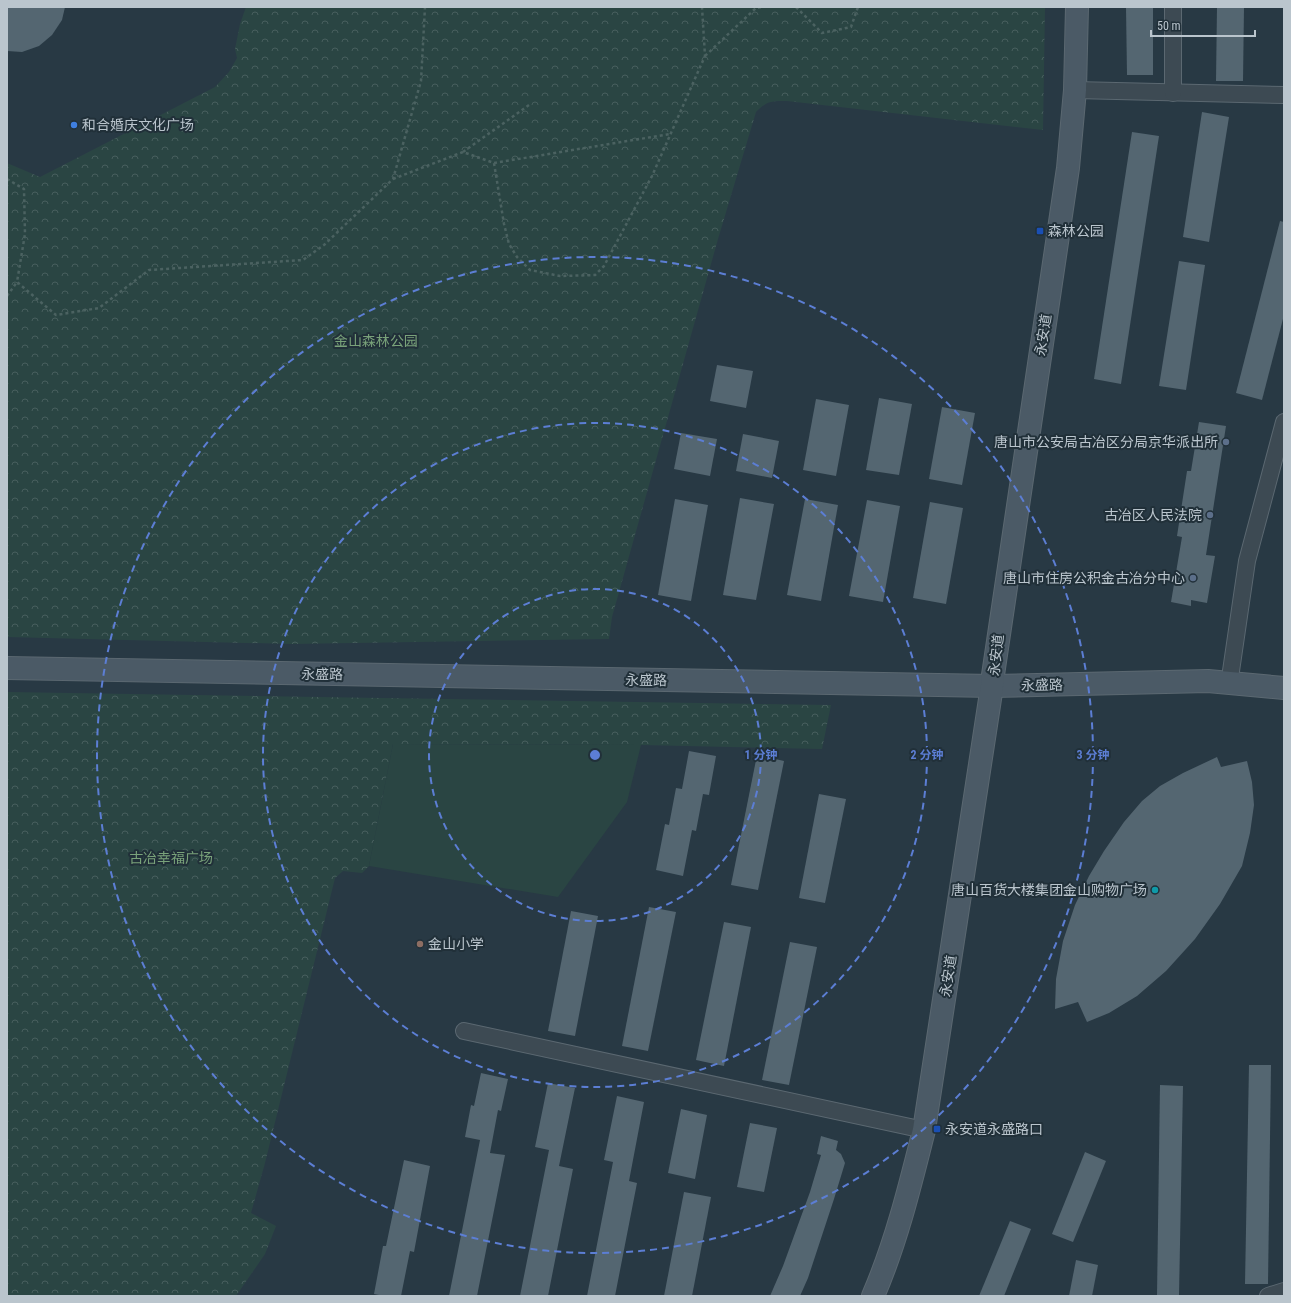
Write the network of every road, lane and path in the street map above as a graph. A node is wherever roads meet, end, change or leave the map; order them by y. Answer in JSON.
{"nodes":[{"id":1,"x":425,"y":7,"type":"edge"},
{"id":2,"x":702,"y":7,"type":"edge"},
{"id":3,"x":763,"y":7,"type":"edge"},
{"id":4,"x":796,"y":7,"type":"edge"},
{"id":5,"x":858,"y":7,"type":"edge"},
{"id":6,"x":1077,"y":7,"type":"edge"},
{"id":7,"x":1173,"y":7,"type":"edge"},
{"id":8,"x":705,"y":56,"type":"junction"},
{"id":9,"x":1075,"y":90,"type":"junction"},
{"id":10,"x":1173,"y":93,"type":"junction"},
{"id":11,"x":1284,"y":95,"type":"edge"},
{"id":12,"x":529,"y":105,"type":"dead end"},
{"id":13,"x":670,"y":134,"type":"junction"},
{"id":14,"x":463,"y":152,"type":"junction"},
{"id":15,"x":494,"y":163,"type":"junction"},
{"id":16,"x":7,"y":178,"type":"edge"},
{"id":17,"x":393,"y":179,"type":"junction"},
{"id":18,"x":17,"y":282,"type":"junction"},
{"id":19,"x":7,"y":296,"type":"edge"},
{"id":20,"x":1284,"y":422,"type":"edge"},
{"id":21,"x":7,"y":657,"type":"edge"},
{"id":22,"x":7,"y":668,"type":"edge"},
{"id":23,"x":1231,"y":671,"type":"junction"},
{"id":24,"x":1284,"y":676,"type":"edge"},
{"id":25,"x":992,"y":680,"type":"junction"},
{"id":26,"x":1284,"y":688,"type":"edge"},
{"id":27,"x":464,"y":1031,"type":"dead end"},
{"id":28,"x":924,"y":1130,"type":"junction"},
{"id":29,"x":1284,"y":1291,"type":"edge"},
{"id":30,"x":872,"y":1296,"type":"edge"},
{"id":31,"x":1268,"y":1296,"type":"edge"}],
"edges":[{"from":1,"to":17,"type":"path"},
{"from":2,"to":8,"type":"path"},
{"from":3,"to":8,"type":"path"},
{"from":4,"to":5,"type":"path"},
{"from":6,"to":9,"type":"main road","name":"永安道"},
{"from":7,"to":10,"type":"street"},
{"from":8,"to":13,"type":"path"},
{"from":9,"to":10,"type":"street"},
{"from":9,"to":25,"type":"main road","name":"永安道"},
{"from":10,"to":11,"type":"street"},
{"from":12,"to":14,"type":"path"},
{"from":13,"to":15,"type":"path"},
{"from":13,"to":15,"type":"path"},
{"from":14,"to":15,"type":"path"},
{"from":14,"to":17,"type":"path"},
{"from":16,"to":18,"type":"path"},
{"from":17,"to":18,"type":"path"},
{"from":18,"to":19,"type":"path"},
{"from":20,"to":23,"type":"street"},
{"from":21,"to":25,"type":"main road","name":"永盛路"},
{"from":22,"to":25,"type":"main road","name":"永盛路"},
{"from":23,"to":24,"type":"main road","name":"永盛路"},
{"from":23,"to":25,"type":"main road","name":"永盛路"},
{"from":25,"to":26,"type":"main road","name":"永盛路"},
{"from":25,"to":28,"type":"main road","name":"永安道"},
{"from":27,"to":28,"type":"street"},
{"from":28,"to":30,"type":"main road","name":"永安道"},
{"from":29,"to":31,"type":"street"}]}
